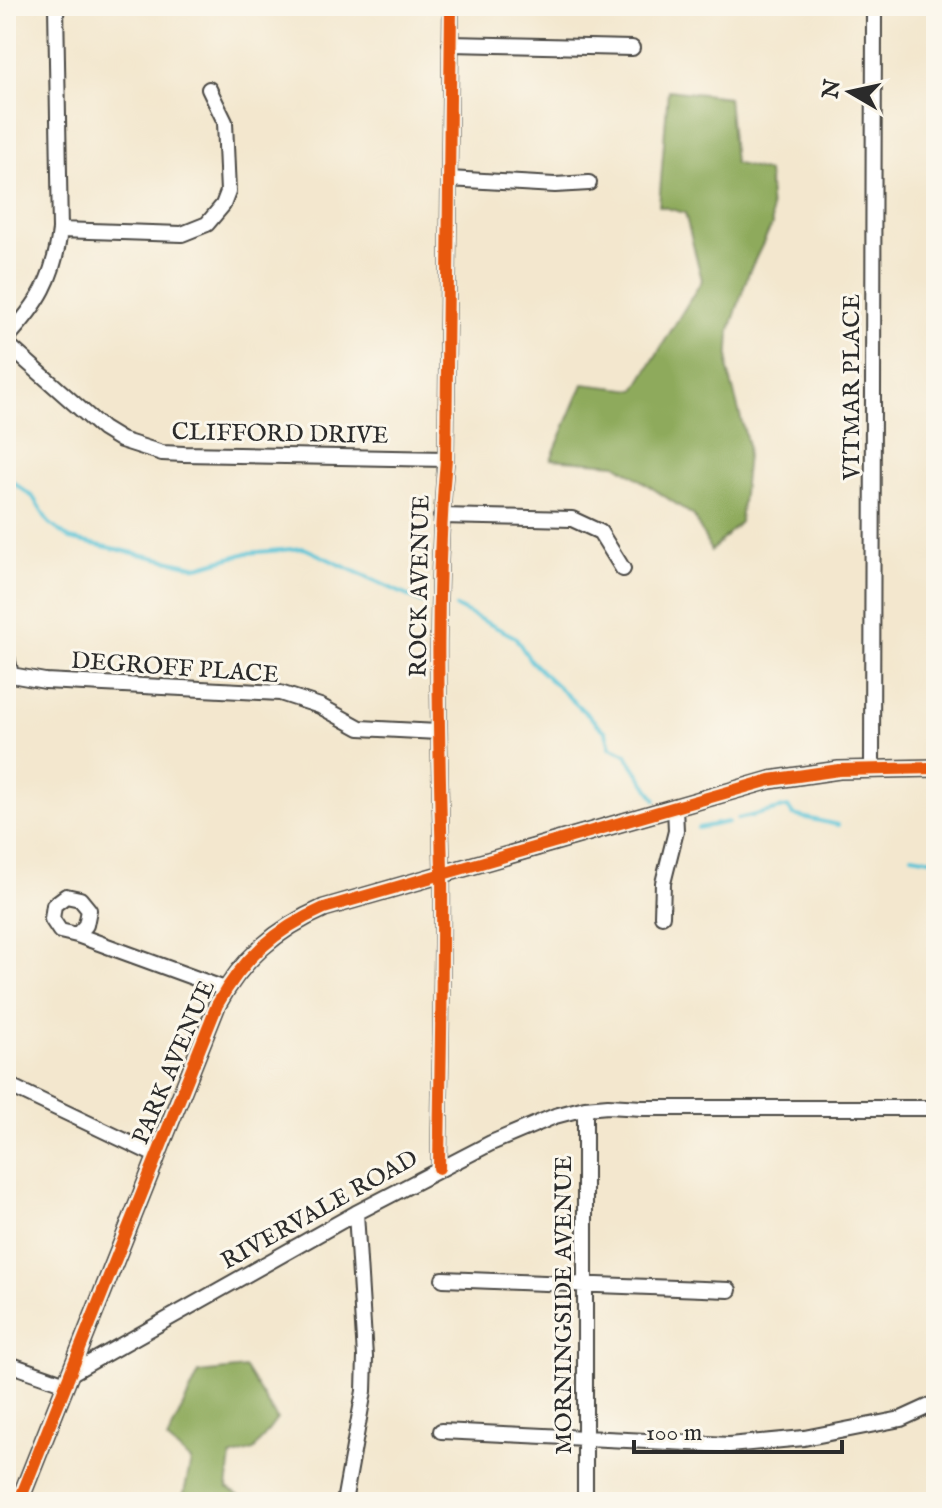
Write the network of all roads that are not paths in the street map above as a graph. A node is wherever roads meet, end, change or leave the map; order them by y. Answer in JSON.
{"nodes":[{"id":1,"x":56,"y":6,"type":"edge"},
{"id":2,"x":451,"y":6,"type":"edge"},
{"id":3,"x":874,"y":6,"type":"edge"},
{"id":4,"x":450,"y":44,"type":"junction"},
{"id":5,"x":632,"y":48,"type":"dead end"},
{"id":6,"x":209,"y":89,"type":"dead end"},
{"id":7,"x":449,"y":179,"type":"junction"},
{"id":8,"x":589,"y":183,"type":"dead end"},
{"id":9,"x":60,"y":230,"type":"junction"},
{"id":10,"x":6,"y":341,"type":"edge"},
{"id":11,"x":446,"y":459,"type":"junction"},
{"id":12,"x":441,"y":516,"type":"junction"},
{"id":13,"x":623,"y":569,"type":"dead end"},
{"id":14,"x":6,"y":652,"type":"edge"},
{"id":15,"x":8,"y":680,"type":"edge"},
{"id":16,"x":438,"y":732,"type":"junction"},
{"id":17,"x":936,"y":768,"type":"edge"},
{"id":18,"x":872,"y":769,"type":"junction"},
{"id":19,"x":675,"y":807,"type":"junction"},
{"id":20,"x":442,"y":874,"type":"junction"},
{"id":21,"x":662,"y":916,"type":"dead end"},
{"id":22,"x":77,"y":935,"type":"dead end"},
{"id":23,"x":225,"y":989,"type":"junction"},
{"id":24,"x":6,"y":1084,"type":"edge"},
{"id":25,"x":585,"y":1108,"type":"junction"},
{"id":26,"x":936,"y":1108,"type":"edge"},
{"id":27,"x":157,"y":1156,"type":"junction"},
{"id":28,"x":439,"y":1168,"type":"junction"},
{"id":29,"x":356,"y":1213,"type":"junction"},
{"id":30,"x":443,"y":1279,"type":"dead end"},
{"id":31,"x":585,"y":1285,"type":"junction"},
{"id":32,"x":729,"y":1290,"type":"dead end"},
{"id":33,"x":6,"y":1363,"type":"edge"},
{"id":34,"x":68,"y":1379,"type":"junction"},
{"id":35,"x":936,"y":1403,"type":"edge"},
{"id":36,"x":441,"y":1431,"type":"dead end"},
{"id":37,"x":585,"y":1437,"type":"junction"},
{"id":38,"x":19,"y":1502,"type":"edge"},
{"id":39,"x":344,"y":1502,"type":"edge"},
{"id":40,"x":585,"y":1502,"type":"edge"}],
"edges":[{"from":1,"to":9,"type":"street"},
{"from":2,"to":4,"type":"street","name":"ROCK AVENUE"},
{"from":3,"to":18,"type":"street","name":"VITMAR PLACE"},
{"from":4,"to":5,"type":"street"},
{"from":4,"to":7,"type":"street","name":"ROCK AVENUE"},
{"from":6,"to":9,"type":"street"},
{"from":7,"to":8,"type":"street"},
{"from":7,"to":11,"type":"street","name":"ROCK AVENUE"},
{"from":9,"to":10,"type":"street"},
{"from":10,"to":11,"type":"street","name":"CLIFFORD DRIVE"},
{"from":11,"to":12,"type":"street","name":"ROCK AVENUE"},
{"from":12,"to":13,"type":"street"},
{"from":12,"to":16,"type":"street","name":"ROCK AVENUE"},
{"from":14,"to":15,"type":"street"},
{"from":15,"to":16,"type":"street","name":"DEGROFF PLACE"},
{"from":16,"to":20,"type":"street","name":"ROCK AVENUE"},
{"from":17,"to":18,"type":"street","name":"PARK AVENUE"},
{"from":18,"to":19,"type":"street","name":"PARK AVENUE"},
{"from":19,"to":20,"type":"street","name":"PARK AVENUE"},
{"from":19,"to":21,"type":"street"},
{"from":20,"to":23,"type":"street","name":"PARK AVENUE"},
{"from":20,"to":28,"type":"street","name":"ROCK AVENUE"},
{"from":22,"to":23,"type":"street"},
{"from":23,"to":27,"type":"street","name":"PARK AVENUE"},
{"from":24,"to":27,"type":"street"},
{"from":25,"to":26,"type":"street","name":"RIVERVALE ROAD"},
{"from":25,"to":28,"type":"street","name":"RIVERVALE ROAD"},
{"from":25,"to":31,"type":"street","name":"MORNINGSIDE AVENUE"},
{"from":27,"to":34,"type":"street","name":"PARK AVENUE"},
{"from":28,"to":29,"type":"street","name":"RIVERVALE ROAD"},
{"from":29,"to":34,"type":"street","name":"RIVERVALE ROAD"},
{"from":29,"to":39,"type":"street"},
{"from":30,"to":31,"type":"street"},
{"from":31,"to":32,"type":"street"},
{"from":31,"to":37,"type":"street","name":"MORNINGSIDE AVENUE"},
{"from":33,"to":34,"type":"street"},
{"from":34,"to":38,"type":"street","name":"PARK AVENUE"},
{"from":35,"to":37,"type":"street"},
{"from":36,"to":37,"type":"street"},
{"from":37,"to":40,"type":"street","name":"MORNINGSIDE AVENUE"}]}
